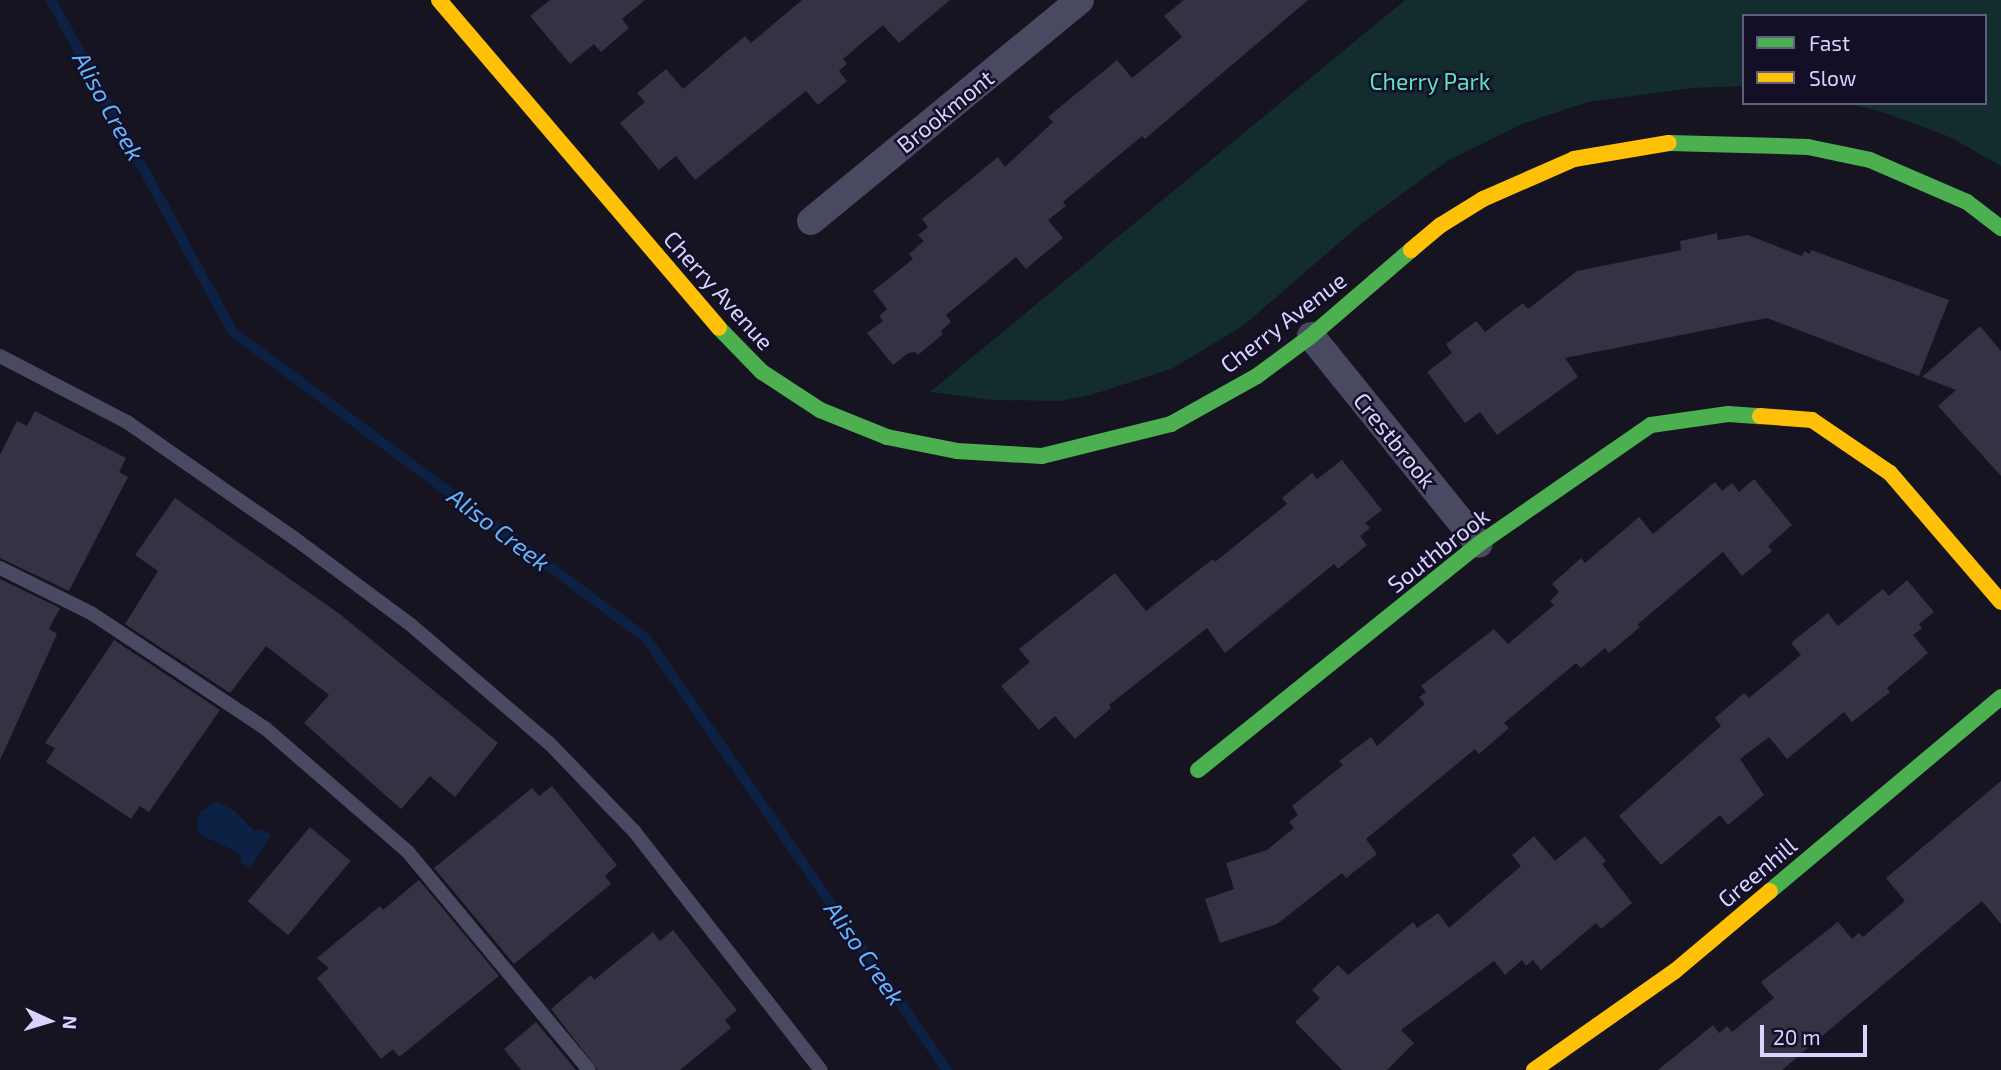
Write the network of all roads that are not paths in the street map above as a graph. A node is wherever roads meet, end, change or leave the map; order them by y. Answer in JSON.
{"nodes":[{"id":1,"x":439,"y":0,"type":"edge"},
{"id":2,"x":1080,"y":0,"type":"edge"},
{"id":3,"x":811,"y":221,"type":"dead end"},
{"id":4,"x":2001,"y":228,"type":"edge"},
{"id":5,"x":1311,"y":336,"type":"junction"},
{"id":6,"x":0,"y":356,"type":"edge"},
{"id":7,"x":1479,"y":544,"type":"junction"},
{"id":8,"x":0,"y":568,"type":"edge"},
{"id":9,"x":2001,"y":602,"type":"edge"},
{"id":10,"x":2001,"y":697,"type":"edge"},
{"id":11,"x":1198,"y":769,"type":"dead end"},
{"id":12,"x":589,"y":1070,"type":"edge"},
{"id":13,"x":821,"y":1070,"type":"edge"},
{"id":14,"x":1534,"y":1070,"type":"edge"}],
"edges":[{"from":1,"to":5,"type":"street","name":"Cherry Avenue"},
{"from":2,"to":3,"type":"street","name":"Brookmont"},
{"from":4,"to":5,"type":"street","name":"Cherry Avenue"},
{"from":5,"to":7,"type":"street","name":"Crestbrook"},
{"from":6,"to":13,"type":"lane"},
{"from":7,"to":9,"type":"street","name":"Southbrook"},
{"from":7,"to":11,"type":"street","name":"Southbrook"},
{"from":8,"to":12,"type":"lane"},
{"from":10,"to":14,"type":"street","name":"Greenhill"}]}
